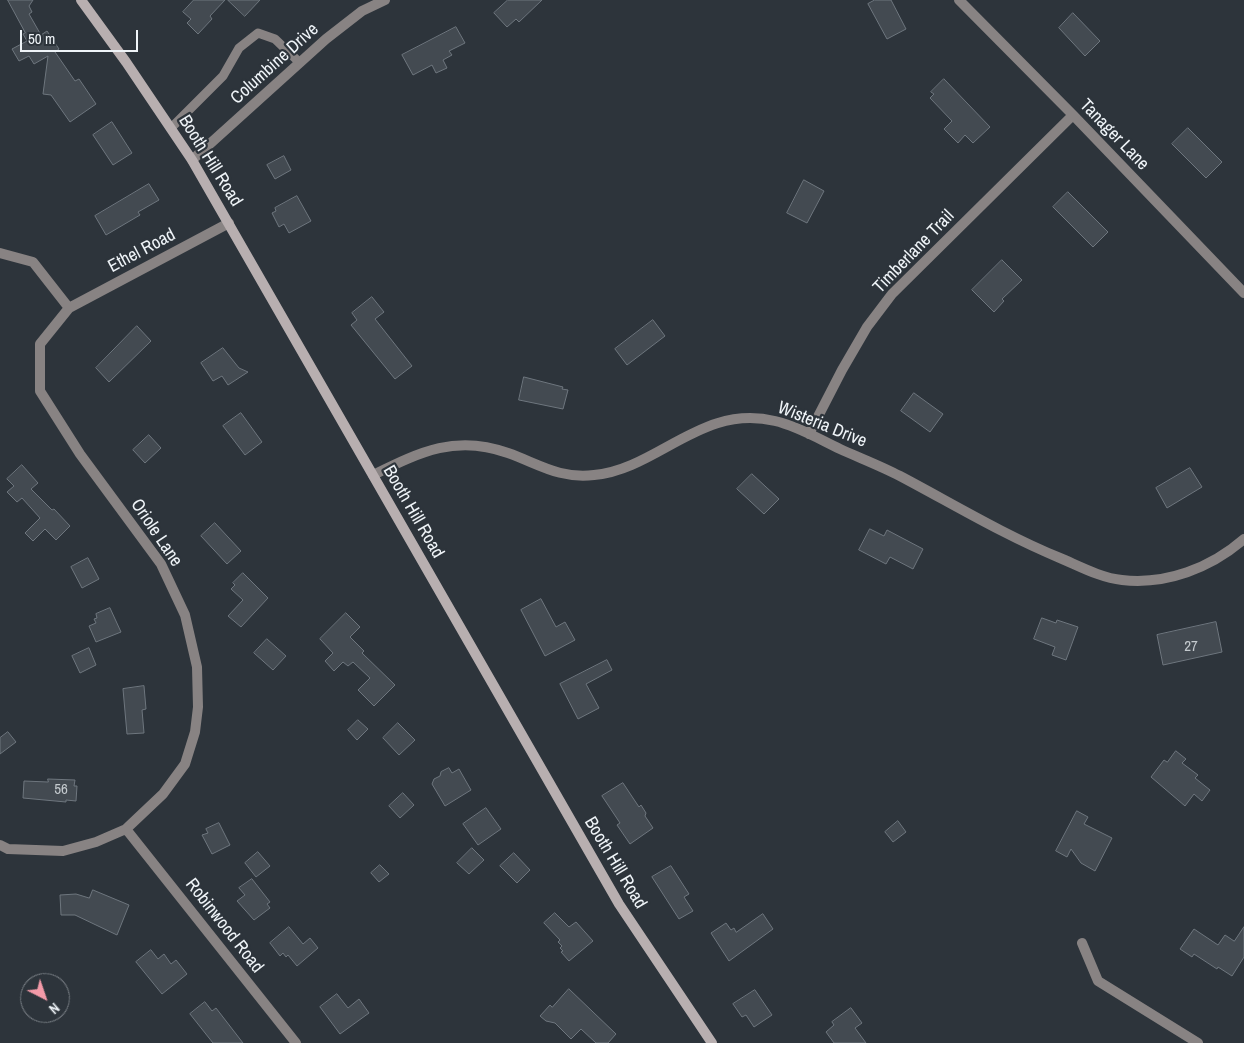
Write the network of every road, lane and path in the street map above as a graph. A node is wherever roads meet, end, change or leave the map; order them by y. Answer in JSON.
{"nodes":[{"id":1,"x":81,"y":0,"type":"edge"},
{"id":2,"x":385,"y":0,"type":"edge"},
{"id":3,"x":960,"y":0,"type":"edge"},
{"id":4,"x":300,"y":62,"type":"junction"},
{"id":5,"x":1073,"y":115,"type":"junction"},
{"id":6,"x":171,"y":128,"type":"junction"},
{"id":7,"x":192,"y":160,"type":"junction"},
{"id":8,"x":230,"y":223,"type":"junction"},
{"id":9,"x":0,"y":253,"type":"edge"},
{"id":10,"x":1244,"y":293,"type":"edge"},
{"id":11,"x":69,"y":308,"type":"junction"},
{"id":12,"x":809,"y":434,"type":"junction"},
{"id":13,"x":373,"y":475,"type":"junction"},
{"id":14,"x":1244,"y":540,"type":"edge"},
{"id":15,"x":126,"y":829,"type":"junction"},
{"id":16,"x":0,"y":845,"type":"edge"},
{"id":17,"x":1082,"y":943,"type":"dead end"},
{"id":18,"x":296,"y":1043,"type":"edge"},
{"id":19,"x":712,"y":1043,"type":"edge"},
{"id":20,"x":1198,"y":1043,"type":"edge"}],
"edges":[{"from":1,"to":6,"type":"street","name":"Booth Hill Road"},
{"from":2,"to":4,"type":"street","name":"Columbine Drive"},
{"from":3,"to":5,"type":"street","name":"Tanager Lane"},
{"from":4,"to":6,"type":"lane"},
{"from":4,"to":7,"type":"street","name":"Columbine Drive"},
{"from":5,"to":10,"type":"street","name":"Tanager Lane"},
{"from":5,"to":12,"type":"street","name":"Timberlane Trail"},
{"from":6,"to":7,"type":"street","name":"Booth Hill Road"},
{"from":7,"to":8,"type":"street","name":"Booth Hill Road"},
{"from":8,"to":11,"type":"street","name":"Ethel Road"},
{"from":8,"to":13,"type":"street","name":"Booth Hill Road"},
{"from":9,"to":11,"type":"street"},
{"from":11,"to":15,"type":"street","name":"Oriole Lane"},
{"from":12,"to":13,"type":"street","name":"Wisteria Drive"},
{"from":12,"to":14,"type":"street","name":"Wisteria Drive"},
{"from":13,"to":19,"type":"street","name":"Booth Hill Road"},
{"from":15,"to":16,"type":"street","name":"Oriole Lane"},
{"from":15,"to":18,"type":"street","name":"Robinwood Road"},
{"from":17,"to":20,"type":"street"}]}
